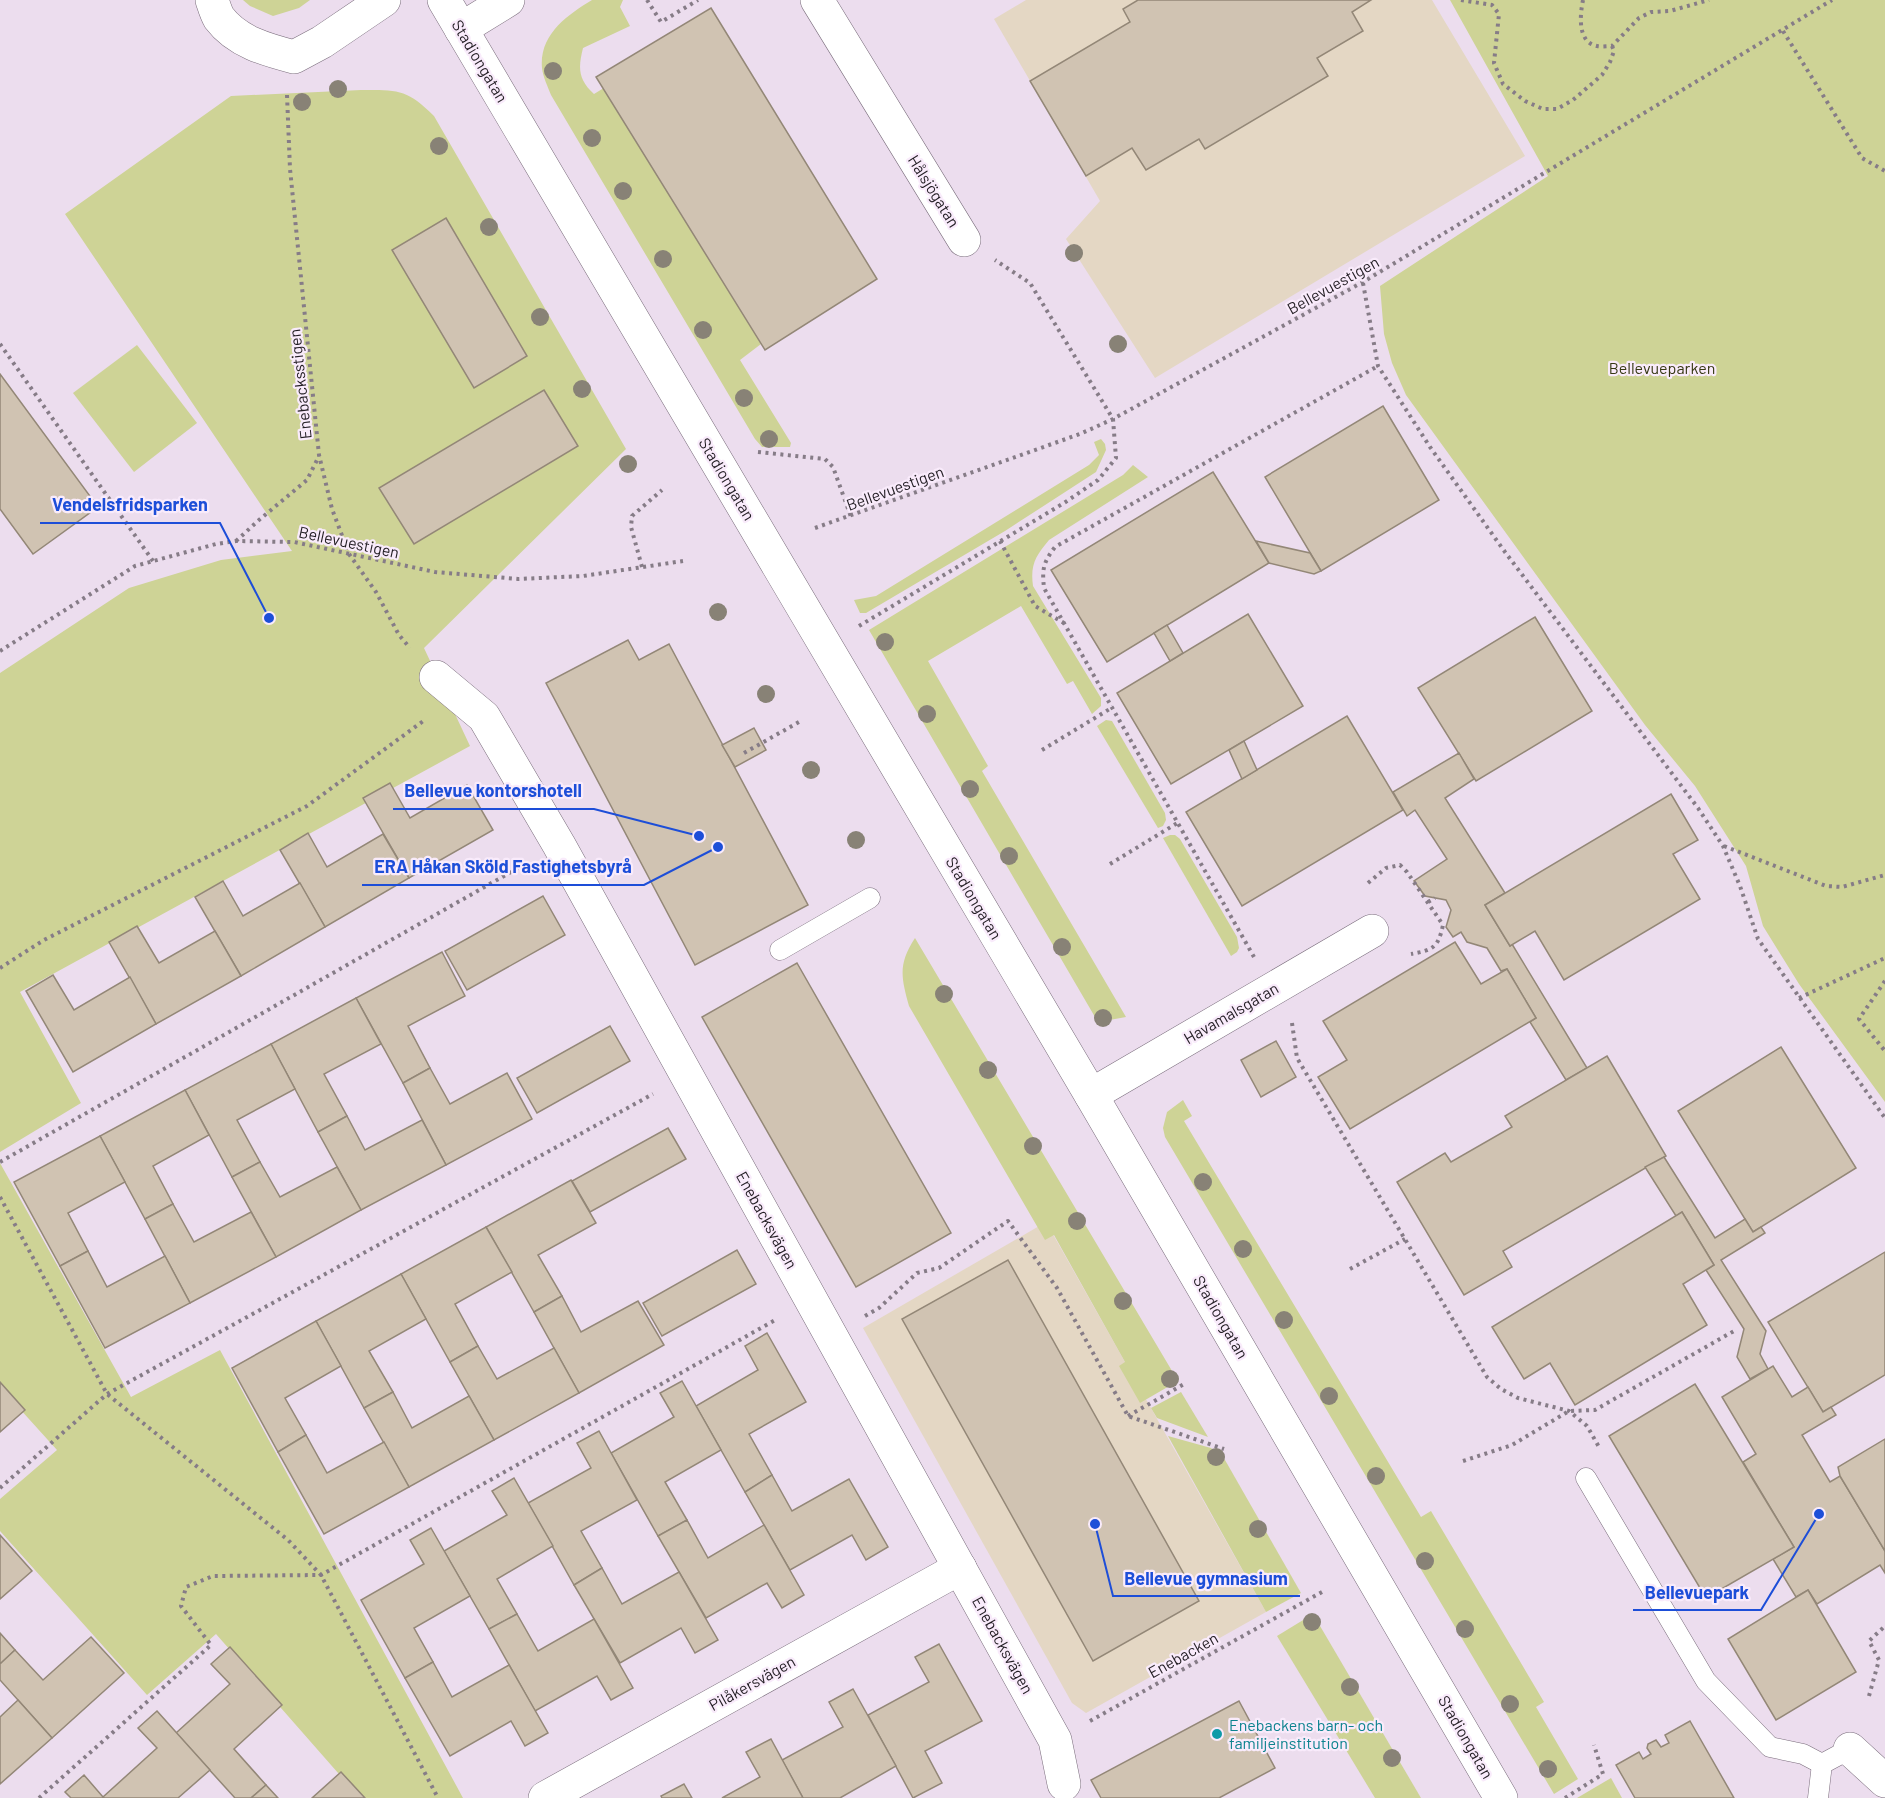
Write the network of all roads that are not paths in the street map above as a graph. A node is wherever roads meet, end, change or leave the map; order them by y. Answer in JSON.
{"nodes":[{"id":1,"x":212,"y":0,"type":"edge"},
{"id":2,"x":384,"y":0,"type":"edge"},
{"id":3,"x":444,"y":0,"type":"edge"},
{"id":4,"x":508,"y":0,"type":"edge"},
{"id":5,"x":817,"y":0,"type":"edge"},
{"id":6,"x":461,"y":29,"type":"junction"},
{"id":7,"x":964,"y":240,"type":"road end"},
{"id":8,"x":447,"y":686,"type":"road end"},
{"id":9,"x":870,"y":898,"type":"dead end"},
{"id":10,"x":1372,"y":931,"type":"dead end"},
{"id":11,"x":780,"y":950,"type":"dead end"},
{"id":12,"x":1091,"y":1095,"type":"junction"},
{"id":13,"x":1586,"y":1478,"type":"dead end"},
{"id":14,"x":960,"y":1568,"type":"junction"},
{"id":15,"x":1850,"y":1749,"type":"joint"},
{"id":16,"x":1822,"y":1764,"type":"junction"},
{"id":17,"x":1885,"y":1781,"type":"edge"},
{"id":18,"x":1064,"y":1784,"type":"dead end"},
{"id":19,"x":545,"y":1798,"type":"edge"},
{"id":20,"x":1501,"y":1798,"type":"edge"},
{"id":21,"x":1818,"y":1798,"type":"edge"}],
"edges":[{"from":1,"to":2,"type":"street"},
{"from":3,"to":6,"type":"street","name":"Stadiongatan"},
{"from":4,"to":6,"type":"street"},
{"from":5,"to":7,"type":"street","name":"Hålsjögatan"},
{"from":6,"to":12,"type":"street","name":"Stadiongatan"},
{"from":8,"to":14,"type":"street","name":"Enebacksvägen"},
{"from":9,"to":11,"type":"lane"},
{"from":10,"to":12,"type":"street","name":"Havamalsgatan"},
{"from":12,"to":20,"type":"street","name":"Stadiongatan"},
{"from":13,"to":16,"type":"lane"},
{"from":14,"to":18,"type":"street","name":"Enebacksvägen"},
{"from":14,"to":19,"type":"street","name":"Pilåkersvägen"},
{"from":15,"to":16,"type":"lane"},
{"from":15,"to":17,"type":"street"},
{"from":16,"to":21,"type":"lane"}]}
